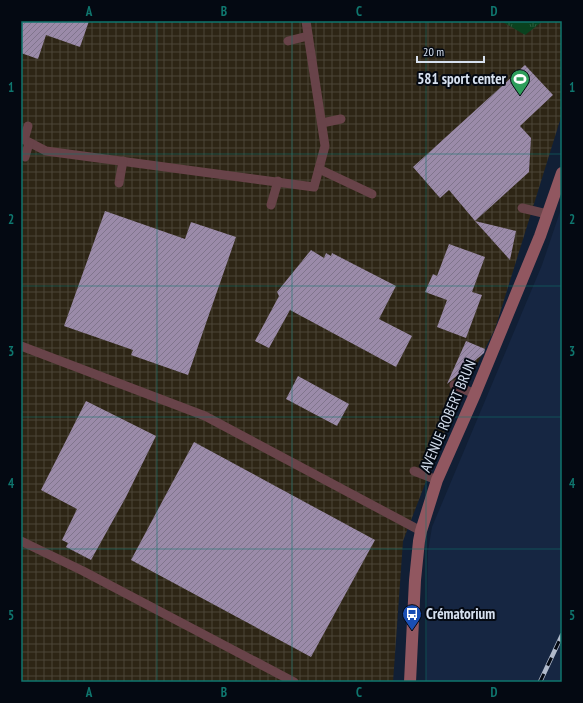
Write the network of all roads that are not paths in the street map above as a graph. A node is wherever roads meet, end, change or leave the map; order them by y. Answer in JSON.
{"nodes":[{"id":1,"x":306,"y":21,"type":"edge"},
{"id":2,"x":308,"y":36,"type":"junction"},
{"id":3,"x":288,"y":41,"type":"dead end"},
{"id":4,"x":341,"y":120,"type":"dead end"},
{"id":5,"x":322,"y":123,"type":"junction"},
{"id":6,"x":28,"y":126,"type":"dead end"},
{"id":7,"x":25,"y":140,"type":"edge"},
{"id":8,"x":25,"y":157,"type":"dead end"},
{"id":9,"x":123,"y":161,"type":"junction"},
{"id":10,"x":319,"y":169,"type":"junction"},
{"id":11,"x":562,"y":173,"type":"edge"},
{"id":12,"x":278,"y":181,"type":"junction"},
{"id":13,"x":119,"y":183,"type":"dead end"},
{"id":14,"x":372,"y":194,"type":"dead end"},
{"id":15,"x":272,"y":205,"type":"dead end"},
{"id":16,"x":522,"y":208,"type":"dead end"},
{"id":17,"x":547,"y":214,"type":"junction"},
{"id":18,"x":21,"y":346,"type":"edge"},
{"id":19,"x":454,"y":384,"type":"dead end"},
{"id":20,"x":475,"y":394,"type":"junction"},
{"id":21,"x":414,"y":471,"type":"dead end"},
{"id":22,"x":437,"y":480,"type":"junction"},
{"id":23,"x":421,"y":531,"type":"junction"},
{"id":24,"x":21,"y":541,"type":"edge"},
{"id":25,"x":294,"y":682,"type":"edge"},
{"id":26,"x":410,"y":682,"type":"edge"}],
"edges":[{"from":1,"to":2,"type":"lane"},
{"from":2,"to":3,"type":"lane"},
{"from":2,"to":5,"type":"lane"},
{"from":4,"to":5,"type":"lane"},
{"from":5,"to":10,"type":"lane"},
{"from":6,"to":7,"type":"lane"},
{"from":7,"to":8,"type":"lane"},
{"from":7,"to":9,"type":"lane"},
{"from":9,"to":12,"type":"lane"},
{"from":9,"to":13,"type":"lane"},
{"from":10,"to":12,"type":"lane"},
{"from":10,"to":14,"type":"lane"},
{"from":11,"to":17,"type":"street","name":"AVENUE ROBERT BRUN"},
{"from":12,"to":15,"type":"lane"},
{"from":16,"to":17,"type":"lane"},
{"from":17,"to":20,"type":"street","name":"AVENUE ROBERT BRUN"},
{"from":18,"to":23,"type":"lane"},
{"from":19,"to":20,"type":"lane"},
{"from":20,"to":22,"type":"street","name":"AVENUE ROBERT BRUN"},
{"from":21,"to":22,"type":"lane"},
{"from":22,"to":23,"type":"street","name":"AVENUE ROBERT BRUN"},
{"from":23,"to":26,"type":"street","name":"AVENUE ROBERT BRUN"},
{"from":24,"to":25,"type":"lane"}]}
